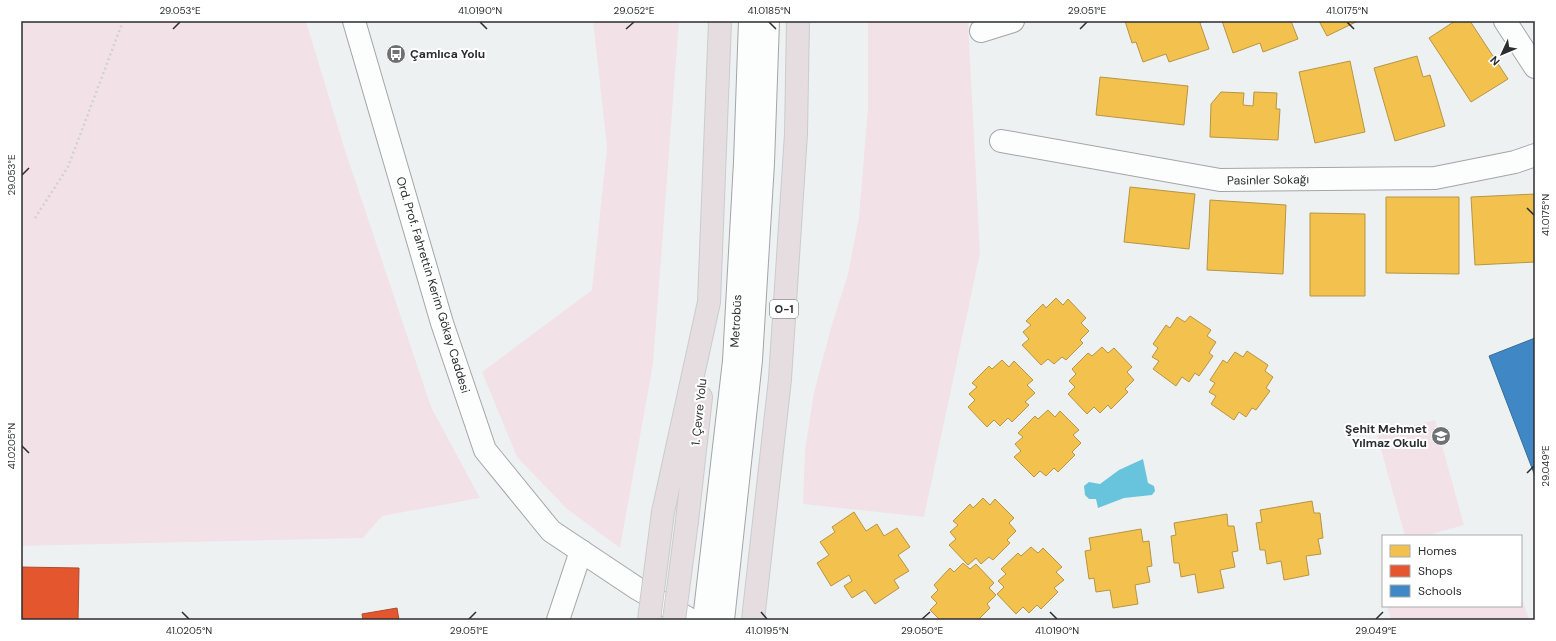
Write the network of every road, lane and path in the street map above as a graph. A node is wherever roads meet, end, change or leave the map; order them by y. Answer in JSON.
{"nodes":[{"id":1,"x":123,"y":21,"type":"edge"},
{"id":2,"x":354,"y":21,"type":"edge"},
{"id":3,"x":720,"y":21,"type":"edge"},
{"id":4,"x":750,"y":21,"type":"edge"},
{"id":5,"x":768,"y":21,"type":"edge"},
{"id":6,"x":798,"y":21,"type":"edge"},
{"id":7,"x":1013,"y":21,"type":"edge"},
{"id":8,"x":1505,"y":21,"type":"edge"},
{"id":9,"x":980,"y":31,"type":"dead end"},
{"id":10,"x":1535,"y":67,"type":"edge"},
{"id":11,"x":1001,"y":141,"type":"dead end"},
{"id":12,"x":1535,"y":155,"type":"edge"},
{"id":13,"x":35,"y":218,"type":"dead end"},
{"id":14,"x":709,"y":302,"type":"junction"},
{"id":15,"x":581,"y":551,"type":"junction"},
{"id":16,"x":721,"y":555,"type":"junction"},
{"id":17,"x":558,"y":620,"type":"edge"},
{"id":18,"x":649,"y":620,"type":"edge"},
{"id":19,"x":674,"y":620,"type":"edge"},
{"id":20,"x":691,"y":620,"type":"edge"},
{"id":21,"x":704,"y":620,"type":"edge"},
{"id":22,"x":723,"y":620,"type":"edge"},
{"id":23,"x":753,"y":620,"type":"edge"}],
"edges":[{"from":1,"to":13,"type":"path"},
{"from":2,"to":15,"type":"street","name":"Ord. Prof. Fahrettin Kerim Gökay Caddesi"},
{"from":3,"to":14,"type":"highway"},
{"from":4,"to":16,"type":"street","name":"Metrobüs"},
{"from":5,"to":16,"type":"street","name":"Metrobüs"},
{"from":6,"to":23,"type":"highway","number":"O-1"},
{"from":7,"to":9,"type":"street"},
{"from":8,"to":10,"type":"street"},
{"from":11,"to":12,"type":"street","name":"Pasinler Sokağı"},
{"from":14,"to":18,"type":"highway","bridge":true},
{"from":14,"to":19,"type":"highway","name":"1. Çevre Yolu","bridge":true},
{"from":15,"to":17,"type":"street"},
{"from":15,"to":20,"type":"street","name":"Ord. Prof. Fahrettin Kerim Gökay Caddesi"},
{"from":16,"to":21,"type":"street","name":"Metrobüs"},
{"from":16,"to":22,"type":"street","name":"Metrobüs"}]}
